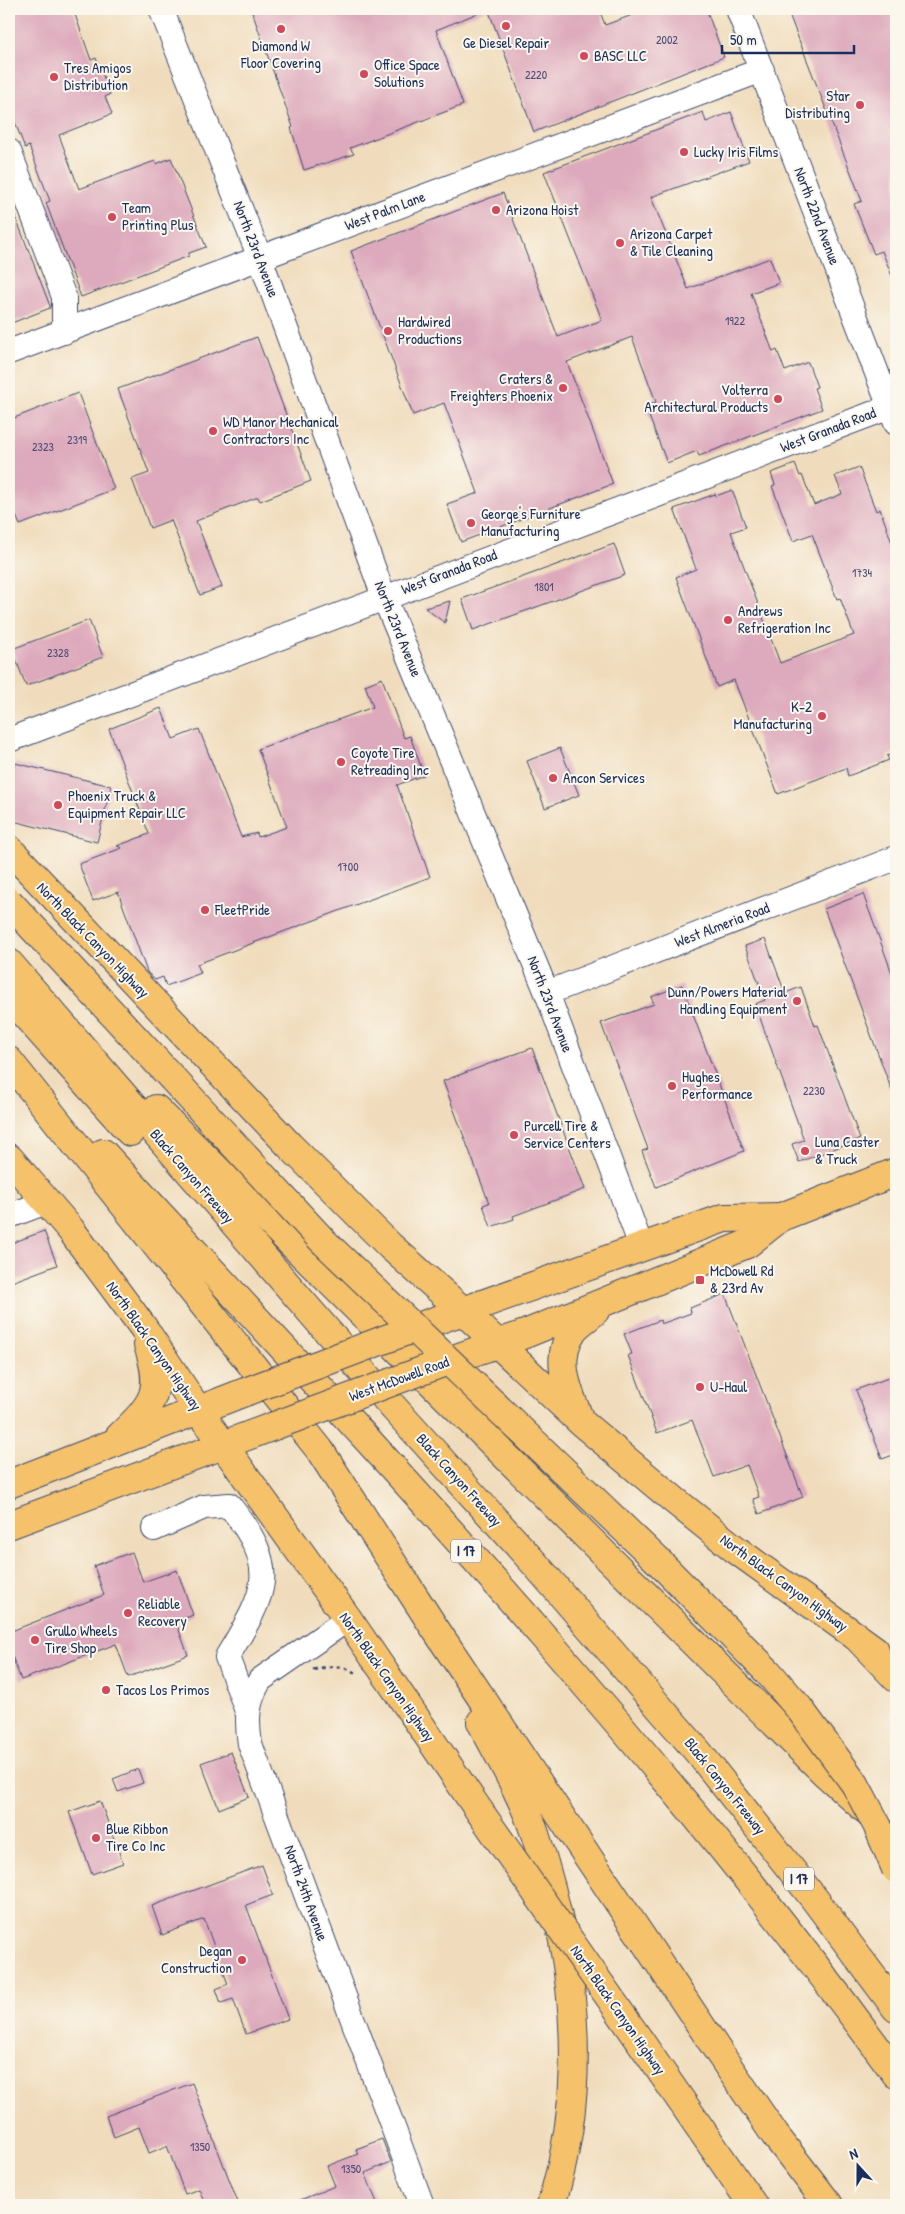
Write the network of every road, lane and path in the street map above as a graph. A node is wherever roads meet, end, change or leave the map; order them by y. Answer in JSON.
{"nodes":[{"id":1,"x":161,"y":9,"type":"edge"},
{"id":2,"x":738,"y":9,"type":"edge"},
{"id":3,"x":762,"y":70,"type":"junction"},
{"id":4,"x":9,"y":151,"type":"edge"},
{"id":5,"x":260,"y":258,"type":"junction"},
{"id":6,"x":64,"y":332,"type":"junction"},
{"id":7,"x":9,"y":352,"type":"edge"},
{"id":8,"x":893,"y":415,"type":"edge"},
{"id":9,"x":384,"y":597,"type":"junction"},
{"id":10,"x":9,"y":740,"type":"edge"},
{"id":11,"x":9,"y":849,"type":"edge"},
{"id":12,"x":896,"y":858,"type":"edge"},
{"id":13,"x":9,"y":902,"type":"edge"},
{"id":14,"x":9,"y":963,"type":"edge"},
{"id":15,"x":547,"y":993,"type":"junction"},
{"id":16,"x":9,"y":997,"type":"edge"},
{"id":17,"x":42,"y":1000,"type":"junction"},
{"id":18,"x":9,"y":1051,"type":"edge"},
{"id":19,"x":9,"y":1060,"type":"edge"},
{"id":20,"x":9,"y":1158,"type":"edge"},
{"id":21,"x":896,"y":1172,"type":"edge"},
{"id":22,"x":46,"y":1202,"type":"junction"},
{"id":23,"x":9,"y":1216,"type":"edge"},
{"id":24,"x":780,"y":1216,"type":"junction"},
{"id":25,"x":641,"y":1246,"type":"junction"},
{"id":26,"x":607,"y":1300,"type":"junction"},
{"id":27,"x":462,"y":1310,"type":"junction"},
{"id":28,"x":143,"y":1326,"type":"junction"},
{"id":29,"x":498,"y":1344,"type":"junction"},
{"id":30,"x":198,"y":1410,"type":"junction"},
{"id":31,"x":582,"y":1423,"type":"junction"},
{"id":32,"x":114,"y":1443,"type":"junction"},
{"id":33,"x":223,"y":1445,"type":"junction"},
{"id":34,"x":9,"y":1484,"type":"edge"},
{"id":35,"x":9,"y":1525,"type":"edge"},
{"id":36,"x":154,"y":1529,"type":"dead end"},
{"id":37,"x":348,"y":1619,"type":"junction"},
{"id":38,"x":432,"y":1624,"type":"junction"},
{"id":39,"x":856,"y":1636,"type":"junction"},
{"id":40,"x":896,"y":1665,"type":"edge"},
{"id":41,"x":896,"y":1678,"type":"edge"},
{"id":42,"x":641,"y":1685,"type":"junction"},
{"id":43,"x":247,"y":1711,"type":"junction"},
{"id":44,"x":896,"y":1837,"type":"edge"},
{"id":45,"x":896,"y":1868,"type":"edge"},
{"id":46,"x":896,"y":2008,"type":"edge"},
{"id":47,"x":896,"y":2074,"type":"edge"},
{"id":48,"x":422,"y":2205,"type":"edge"},
{"id":49,"x":551,"y":2205,"type":"edge"},
{"id":50,"x":753,"y":2205,"type":"edge"},
{"id":51,"x":829,"y":2205,"type":"edge"}],
"edges":[{"from":1,"to":5,"type":"street","name":"North 23rd Avenue"},
{"from":2,"to":3,"type":"street","name":"North 22nd Avenue"},
{"from":3,"to":5,"type":"street","name":"West Palm Lane"},
{"from":3,"to":8,"type":"street","name":"North 22nd Avenue"},
{"from":4,"to":6,"type":"street"},
{"from":5,"to":6,"type":"street","name":"West Palm Lane"},
{"from":5,"to":9,"type":"street","name":"North 23rd Avenue"},
{"from":6,"to":7,"type":"street","name":"West Palm Lane"},
{"from":8,"to":9,"type":"street","name":"West Granada Road"},
{"from":9,"to":10,"type":"street","name":"West Granada Road"},
{"from":9,"to":15,"type":"street","name":"North 23rd Avenue"},
{"from":11,"to":27,"type":"main road","name":"North Black Canyon Highway"},
{"from":12,"to":15,"type":"street","name":"West Almeria Road"},
{"from":13,"to":45,"type":"main road","bridge":true},
{"from":14,"to":17,"type":"main road","name":"Black Canyon Freeway","number":"I 17"},
{"from":15,"to":25,"type":"street","name":"North 23rd Avenue"},
{"from":16,"to":42,"type":"main road"},
{"from":17,"to":42,"type":"main road","name":"Black Canyon Freeway","number":"I 17"},
{"from":17,"to":44,"type":"main road"},
{"from":18,"to":47,"type":"main road","number":"I 17"},
{"from":19,"to":38,"type":"main road"},
{"from":20,"to":22,"type":"main road","name":"North Black Canyon Highway"},
{"from":21,"to":24,"type":"main road","name":"West McDowell Road"},
{"from":22,"to":23,"type":"street"},
{"from":22,"to":28,"type":"main road","name":"North Black Canyon Highway"},
{"from":24,"to":25,"type":"main road","name":"West McDowell Road"},
{"from":24,"to":26,"type":"main road","name":"West McDowell Road"},
{"from":25,"to":27,"type":"main road","name":"West McDowell Road"},
{"from":26,"to":29,"type":"main road","name":"West McDowell Road"},
{"from":26,"to":31,"type":"main road"},
{"from":27,"to":29,"type":"main road","name":"North Black Canyon Highway"},
{"from":27,"to":30,"type":"main road","name":"West McDowell Road","bridge":true},
{"from":28,"to":30,"type":"main road","name":"North Black Canyon Highway"},
{"from":28,"to":32,"type":"main road"},
{"from":29,"to":31,"type":"main road","name":"North Black Canyon Highway"},
{"from":29,"to":33,"type":"main road","name":"West McDowell Road","bridge":true},
{"from":30,"to":32,"type":"main road","name":"West McDowell Road"},
{"from":30,"to":33,"type":"main road","name":"North Black Canyon Highway"},
{"from":31,"to":39,"type":"main road","name":"North Black Canyon Highway"},
{"from":32,"to":34,"type":"main road","name":"West McDowell Road"},
{"from":33,"to":35,"type":"main road","name":"West McDowell Road"},
{"from":33,"to":37,"type":"main road","name":"North Black Canyon Highway"},
{"from":36,"to":43,"type":"street"},
{"from":37,"to":43,"type":"street","name":"North 24th Avenue"},
{"from":37,"to":50,"type":"main road","name":"North Black Canyon Highway","bridge":true},
{"from":38,"to":49,"type":"main road"},
{"from":38,"to":51,"type":"main road"},
{"from":39,"to":40,"type":"main road","name":"North Black Canyon Highway"},
{"from":39,"to":41,"type":"main road"},
{"from":42,"to":46,"type":"main road","name":"Black Canyon Freeway","number":"I 17"},
{"from":43,"to":48,"type":"street","name":"North 24th Avenue"}]}
